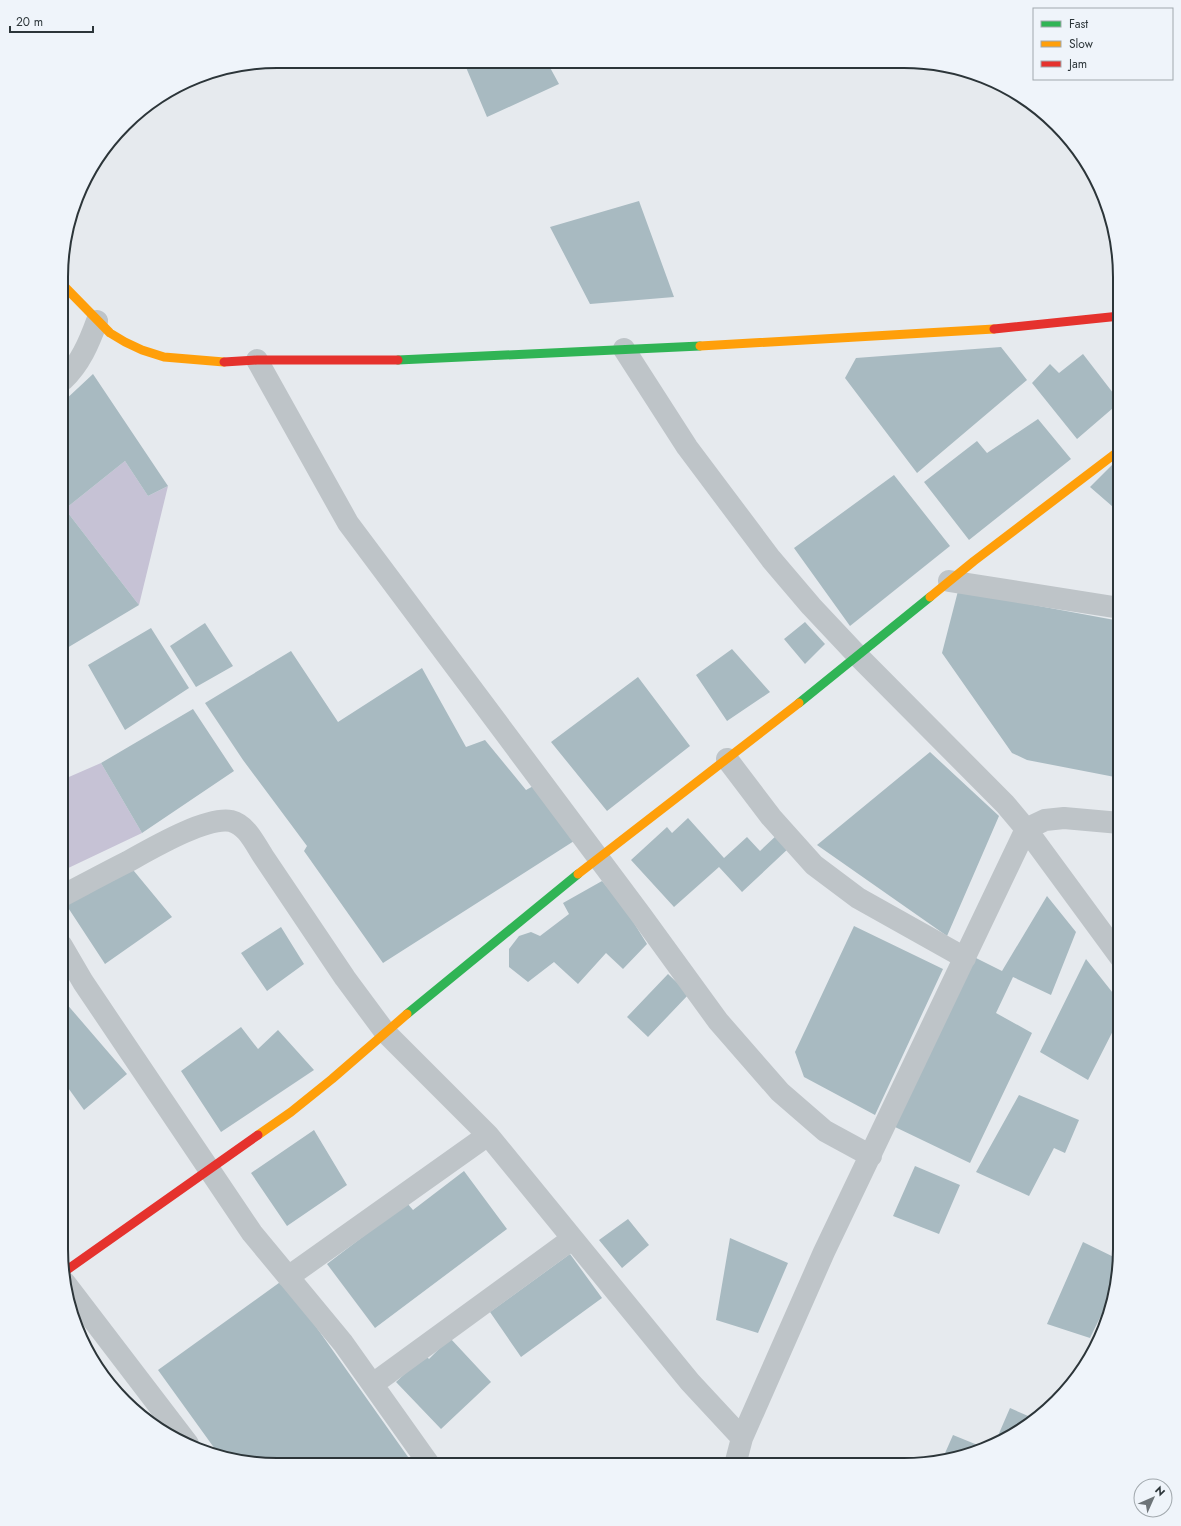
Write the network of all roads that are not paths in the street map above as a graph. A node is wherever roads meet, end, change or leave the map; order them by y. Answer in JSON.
{"nodes":[{"id":1,"x":68,"y":290,"type":"edge"},
{"id":2,"x":1113,"y":317,"type":"edge"},
{"id":3,"x":97,"y":321,"type":"junction"},
{"id":4,"x":624,"y":349,"type":"junction"},
{"id":5,"x":257,"y":360,"type":"junction"},
{"id":6,"x":68,"y":375,"type":"edge"},
{"id":7,"x":1113,"y":455,"type":"edge"},
{"id":8,"x":949,"y":582,"type":"junction"},
{"id":9,"x":1113,"y":607,"type":"edge"},
{"id":10,"x":858,"y":656,"type":"junction"},
{"id":11,"x":727,"y":760,"type":"junction"},
{"id":12,"x":1113,"y":822,"type":"edge"},
{"id":13,"x":1026,"y":829,"type":"junction"},
{"id":14,"x":597,"y":858,"type":"junction"},
{"id":15,"x":68,"y":893,"type":"edge"},
{"id":16,"x":1113,"y":947,"type":"edge"},
{"id":17,"x":68,"y":956,"type":"edge"},
{"id":18,"x":965,"y":958,"type":"junction"},
{"id":19,"x":385,"y":1032,"type":"junction"},
{"id":20,"x":488,"y":1135,"type":"junction"},
{"id":21,"x":871,"y":1156,"type":"junction"},
{"id":22,"x":209,"y":1170,"type":"junction"},
{"id":23,"x":572,"y":1239,"type":"junction"},
{"id":24,"x":69,"y":1269,"type":"edge"},
{"id":25,"x":288,"y":1277,"type":"junction"},
{"id":26,"x":73,"y":1293,"type":"edge"},
{"id":27,"x":373,"y":1384,"type":"junction"},
{"id":28,"x":180,"y":1434,"type":"edge"},
{"id":29,"x":742,"y":1438,"type":"junction"},
{"id":30,"x":425,"y":1458,"type":"edge"},
{"id":31,"x":737,"y":1458,"type":"edge"}],
"edges":[{"from":1,"to":3,"type":"street"},
{"from":2,"to":4,"type":"street"},
{"from":3,"to":5,"type":"street"},
{"from":3,"to":6,"type":"street"},
{"from":4,"to":5,"type":"street"},
{"from":4,"to":10,"type":"street"},
{"from":5,"to":14,"type":"street"},
{"from":7,"to":8,"type":"street"},
{"from":8,"to":9,"type":"street"},
{"from":8,"to":10,"type":"street"},
{"from":10,"to":11,"type":"street"},
{"from":10,"to":13,"type":"street"},
{"from":11,"to":14,"type":"street"},
{"from":11,"to":18,"type":"street"},
{"from":12,"to":13,"type":"street"},
{"from":13,"to":16,"type":"street"},
{"from":13,"to":18,"type":"street"},
{"from":14,"to":19,"type":"street"},
{"from":14,"to":21,"type":"street"},
{"from":15,"to":19,"type":"street"},
{"from":17,"to":22,"type":"street"},
{"from":18,"to":21,"type":"street"},
{"from":19,"to":20,"type":"street"},
{"from":19,"to":22,"type":"street"},
{"from":20,"to":23,"type":"street"},
{"from":20,"to":25,"type":"street"},
{"from":21,"to":29,"type":"street"},
{"from":22,"to":24,"type":"street"},
{"from":22,"to":25,"type":"street"},
{"from":23,"to":27,"type":"street"},
{"from":23,"to":29,"type":"street"},
{"from":25,"to":27,"type":"street"},
{"from":26,"to":28,"type":"street"},
{"from":27,"to":30,"type":"street"},
{"from":29,"to":31,"type":"street"}]}
